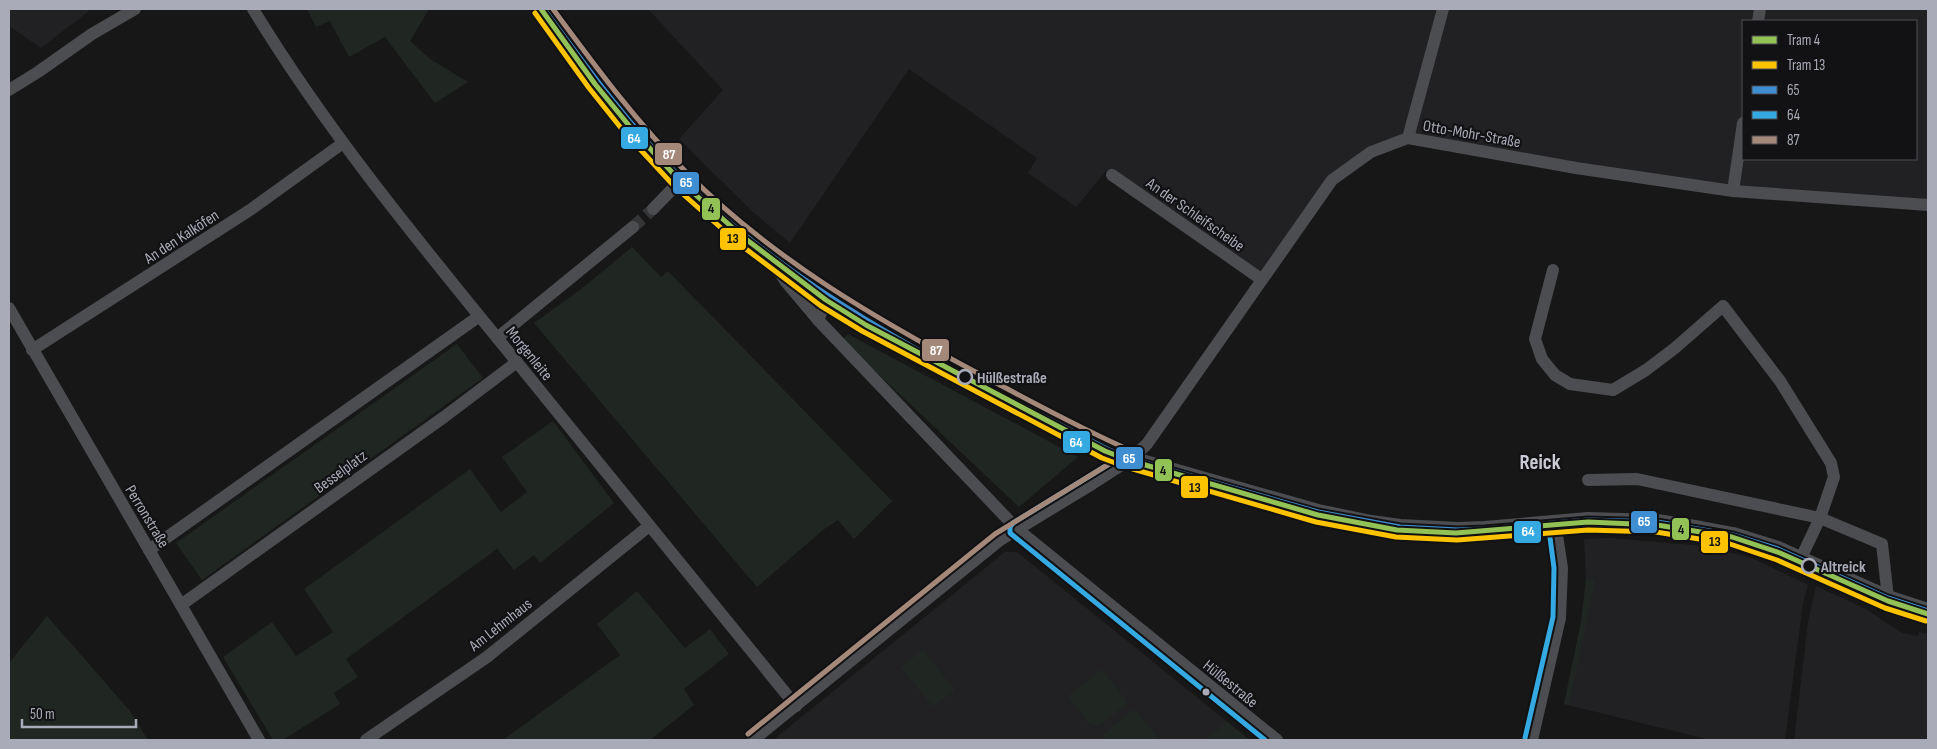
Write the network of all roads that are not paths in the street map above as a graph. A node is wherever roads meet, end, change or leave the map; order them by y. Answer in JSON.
{"nodes":[{"id":1,"x":135,"y":9,"type":"edge"},
{"id":2,"x":253,"y":9,"type":"edge"},
{"id":3,"x":544,"y":9,"type":"edge"},
{"id":4,"x":1443,"y":9,"type":"edge"},
{"id":5,"x":9,"y":90,"type":"edge"},
{"id":6,"x":1742,"y":130,"type":"edge"},
{"id":7,"x":1408,"y":138,"type":"junction"},
{"id":8,"x":343,"y":143,"type":"junction"},
{"id":9,"x":1112,"y":175,"type":"dead end"},
{"id":10,"x":682,"y":178,"type":"junction"},
{"id":11,"x":1733,"y":191,"type":"junction"},
{"id":12,"x":1928,"y":205,"type":"edge"},
{"id":13,"x":653,"y":208,"type":"tunnel mouth"},
{"id":14,"x":633,"y":227,"type":"tunnel mouth"},
{"id":15,"x":768,"y":253,"type":"junction"},
{"id":16,"x":1553,"y":270,"type":"dead end"},
{"id":17,"x":1261,"y":279,"type":"junction"},
{"id":18,"x":828,"y":297,"type":"junction"},
{"id":19,"x":9,"y":308,"type":"edge"},
{"id":20,"x":478,"y":317,"type":"junction"},
{"id":21,"x":818,"y":320,"type":"junction"},
{"id":22,"x":497,"y":338,"type":"junction"},
{"id":23,"x":32,"y":350,"type":"junction"},
{"id":24,"x":517,"y":362,"type":"junction"},
{"id":25,"x":1131,"y":459,"type":"junction"},
{"id":26,"x":1588,"y":480,"type":"dead end"},
{"id":27,"x":1820,"y":518,"type":"junction"},
{"id":28,"x":1555,"y":522,"type":"junction"},
{"id":29,"x":649,"y":526,"type":"junction"},
{"id":30,"x":1017,"y":529,"type":"junction"},
{"id":31,"x":149,"y":550,"type":"junction"},
{"id":32,"x":1801,"y":558,"type":"junction"},
{"id":33,"x":1888,"y":598,"type":"junction"},
{"id":34,"x":180,"y":605,"type":"junction"},
{"id":35,"x":1928,"y":611,"type":"edge"},
{"id":36,"x":796,"y":706,"type":"junction"},
{"id":37,"x":259,"y":740,"type":"edge"},
{"id":38,"x":366,"y":740,"type":"edge"},
{"id":39,"x":753,"y":740,"type":"edge"},
{"id":40,"x":1277,"y":740,"type":"edge"},
{"id":41,"x":1532,"y":740,"type":"edge"}],
"edges":[{"from":1,"to":5,"type":"street"},
{"from":2,"to":8,"type":"street","name":"Morgenleite"},
{"from":3,"to":10,"type":"street"},
{"from":4,"to":7,"type":"street"},
{"from":6,"to":11,"type":"street"},
{"from":7,"to":11,"type":"street","name":"Otto-Mohr-Straße"},
{"from":7,"to":17,"type":"street","name":"Otto-Mohr-Straße"},
{"from":8,"to":20,"type":"street","name":"Morgenleite"},
{"from":8,"to":23,"type":"street","name":"An den Kalköfen"},
{"from":9,"to":17,"type":"street","name":"An der Schleifscheibe"},
{"from":10,"to":13,"type":"street"},
{"from":10,"to":15,"type":"street"},
{"from":11,"to":12,"type":"street","name":"Otto-Mohr-Straße"},
{"from":14,"to":22,"type":"street"},
{"from":15,"to":18,"type":"street"},
{"from":15,"to":21,"type":"street","name":"Hülßestraße"},
{"from":16,"to":27,"type":"street"},
{"from":17,"to":25,"type":"street","name":"Otto-Mohr-Straße"},
{"from":18,"to":21,"type":"street"},
{"from":18,"to":25,"type":"street"},
{"from":19,"to":23,"type":"street","name":"Perronstraße"},
{"from":20,"to":22,"type":"street","name":"Morgenleite"},
{"from":20,"to":31,"type":"street"},
{"from":21,"to":30,"type":"street","name":"Hülßestraße"},
{"from":22,"to":24,"type":"street","name":"Morgenleite"},
{"from":23,"to":31,"type":"street","name":"Perronstraße"},
{"from":24,"to":29,"type":"street","name":"Morgenleite"},
{"from":24,"to":34,"type":"street","name":"Besselplatz"},
{"from":25,"to":28,"type":"street"},
{"from":25,"to":30,"type":"street","name":"Otto-Mohr-Straße"},
{"from":26,"to":27,"type":"street"},
{"from":27,"to":32,"type":"street"},
{"from":27,"to":33,"type":"street"},
{"from":28,"to":32,"type":"street"},
{"from":28,"to":41,"type":"street"},
{"from":29,"to":36,"type":"street","name":"Morgenleite"},
{"from":29,"to":38,"type":"street","name":"Am Lehmhaus"},
{"from":30,"to":36,"type":"street","name":"Otto-Mohr-Straße"},
{"from":30,"to":40,"type":"street","name":"Hülßestraße"},
{"from":31,"to":34,"type":"street","name":"Perronstraße"},
{"from":32,"to":33,"type":"street"},
{"from":33,"to":35,"type":"street"},
{"from":34,"to":37,"type":"street","name":"Perronstraße"},
{"from":36,"to":39,"type":"street","name":"Otto-Mohr-Straße"}]}
